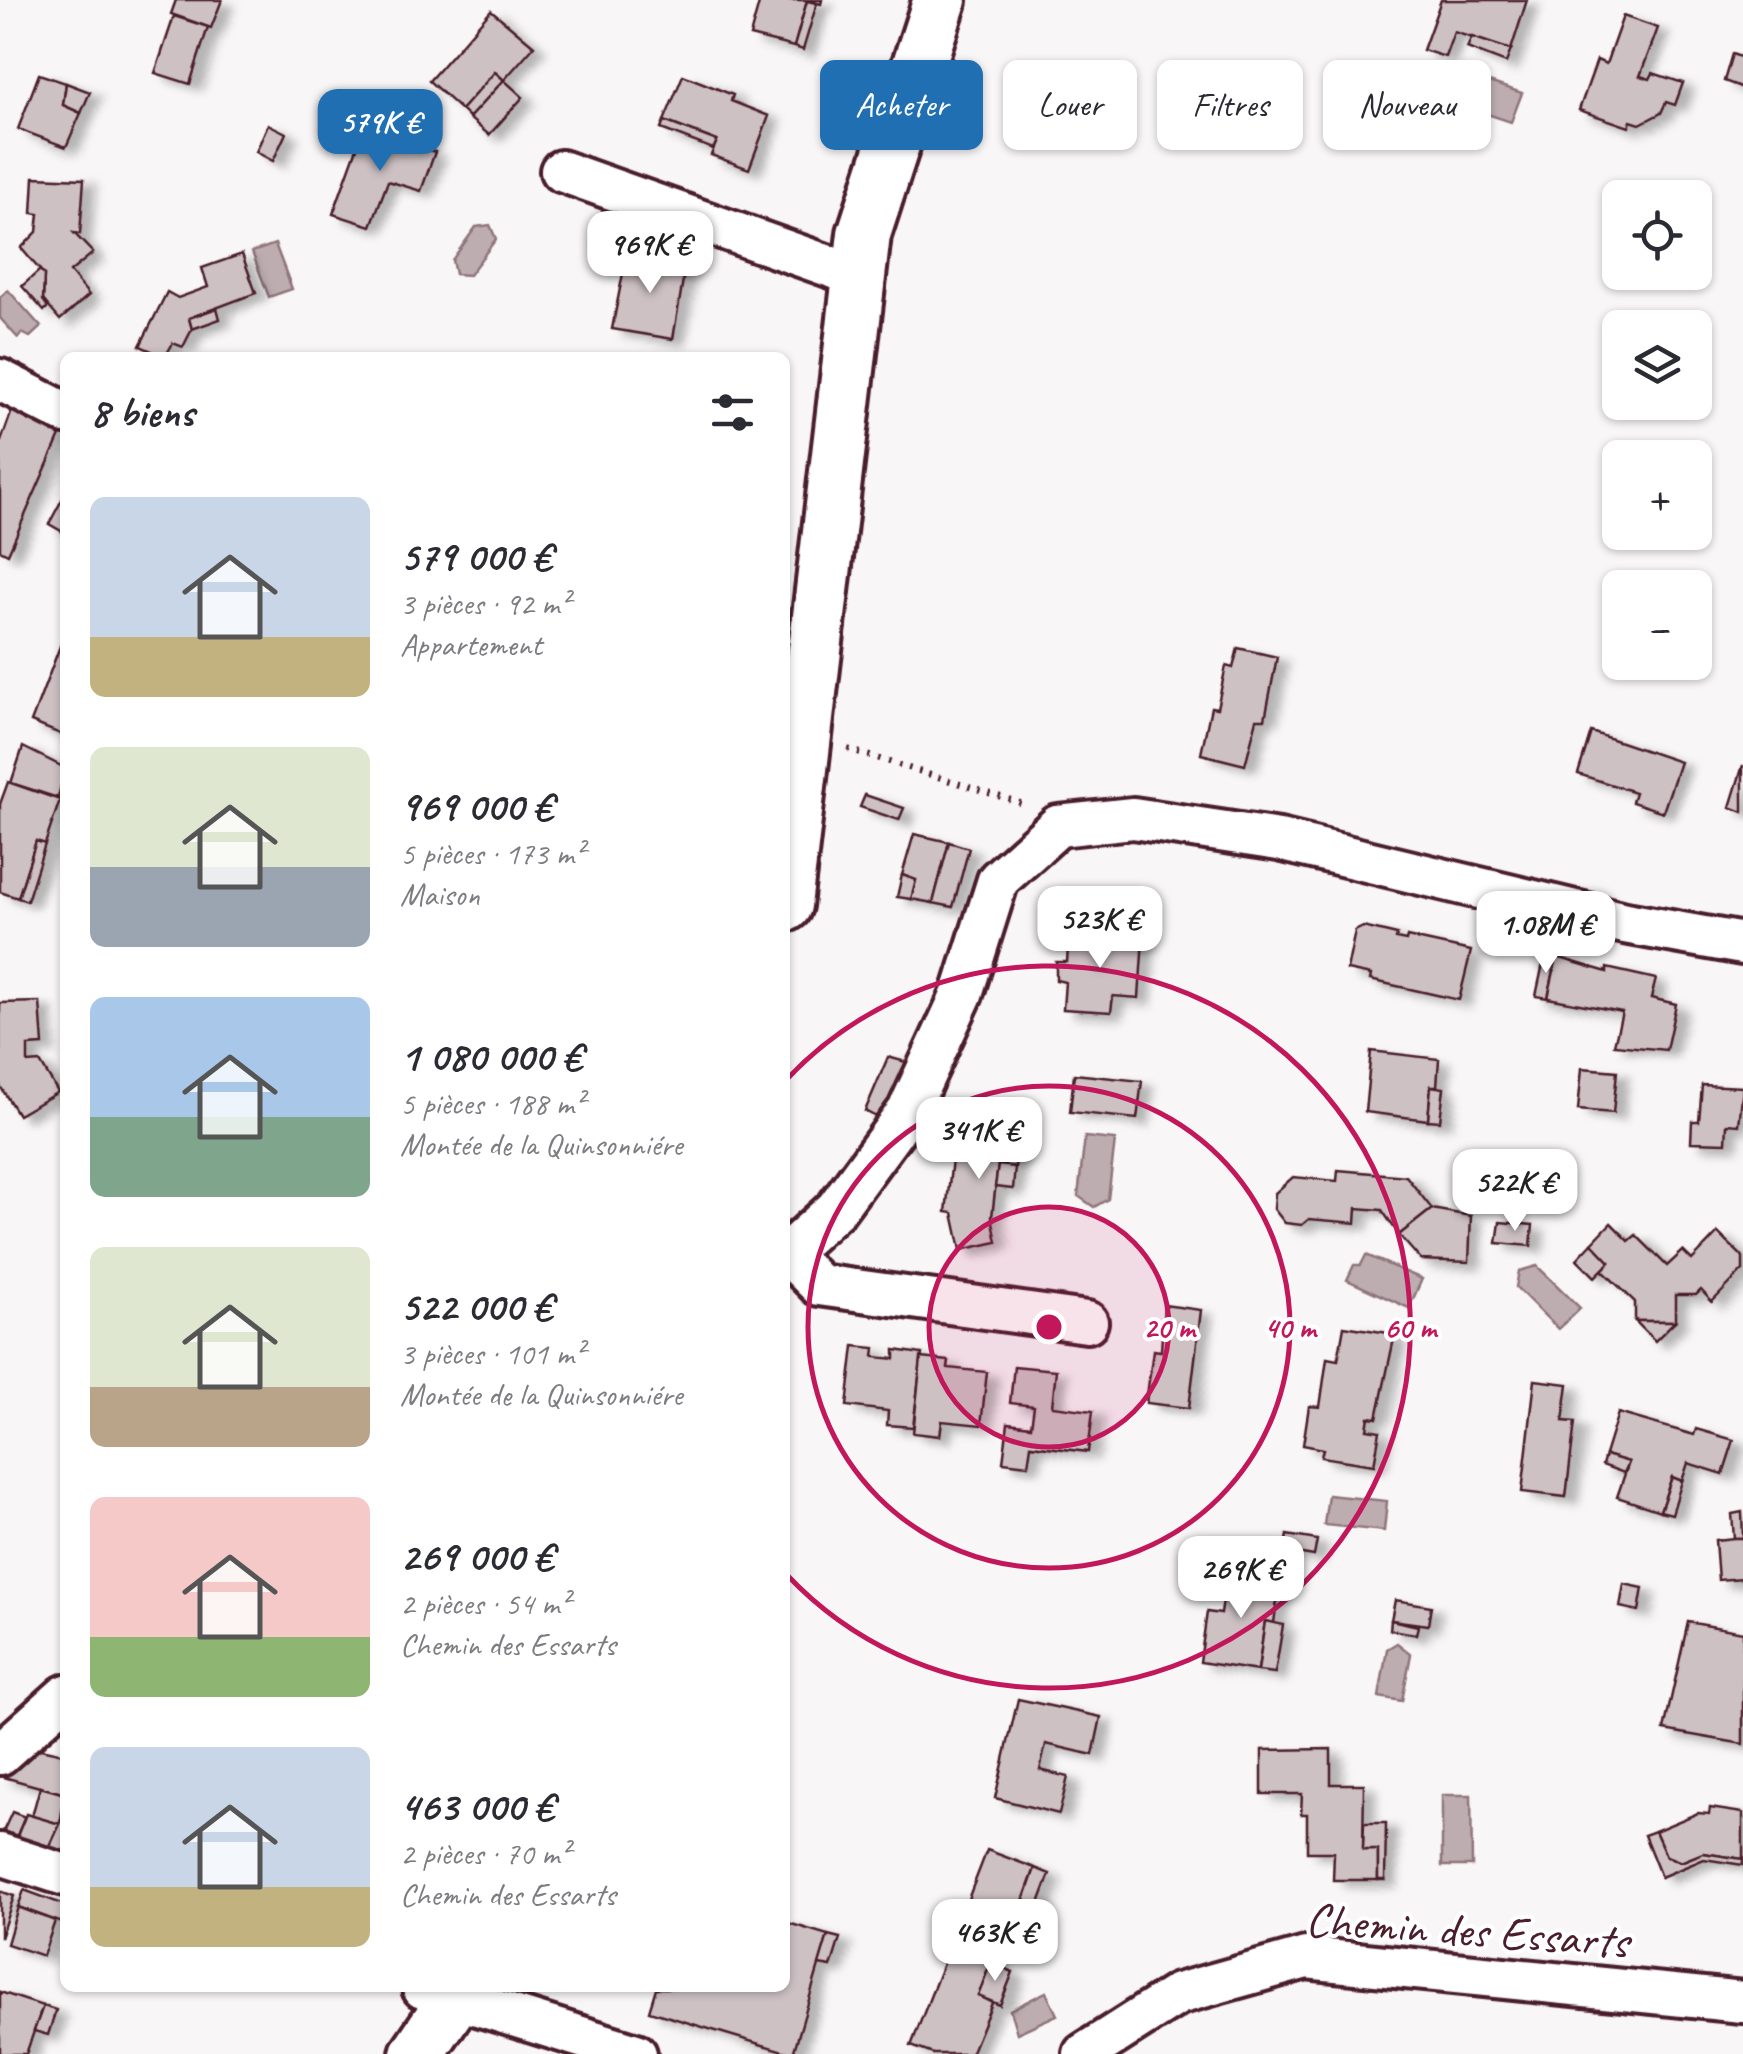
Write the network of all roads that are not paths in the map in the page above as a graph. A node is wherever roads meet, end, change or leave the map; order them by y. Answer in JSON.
{"nodes":[{"id":1,"x":940,"y":0,"type":"edge"},
{"id":2,"x":561,"y":171,"type":"dead end"},
{"id":3,"x":856,"y":276,"type":"junction"},
{"id":4,"x":0,"y":380,"type":"edge"},
{"id":5,"x":60,"y":410,"type":"edge"},
{"id":6,"x":790,"y":862,"type":"edge"},
{"id":7,"x":1743,"y":944,"type":"edge"},
{"id":8,"x":790,"y":1250,"type":"edge"},
{"id":9,"x":790,"y":1258,"type":"edge"},
{"id":10,"x":1088,"y":1322,"type":"dead end"},
{"id":11,"x":60,"y":1700,"type":"edge"},
{"id":12,"x":0,"y":1754,"type":"edge"},
{"id":13,"x":0,"y":1854,"type":"edge"},
{"id":14,"x":60,"y":1873,"type":"edge"},
{"id":15,"x":447,"y":1992,"type":"edge"},
{"id":16,"x":450,"y":1992,"type":"edge"},
{"id":17,"x":1743,"y":2002,"type":"edge"},
{"id":18,"x":416,"y":2054,"type":"edge"},
{"id":19,"x":636,"y":2054,"type":"edge"},
{"id":20,"x":1084,"y":2054,"type":"edge"}],
"edges":[{"from":1,"to":3,"type":"main road"},
{"from":2,"to":3,"type":"street"},
{"from":3,"to":6,"type":"main road"},
{"from":4,"to":5,"type":"street"},
{"from":7,"to":8,"type":"street"},
{"from":9,"to":10,"type":"street"},
{"from":11,"to":12,"type":"street"},
{"from":13,"to":14,"type":"street"},
{"from":15,"to":18,"type":"main road"},
{"from":16,"to":19,"type":"street"},
{"from":17,"to":20,"type":"street","name":"Chemin des Essarts"}]}
